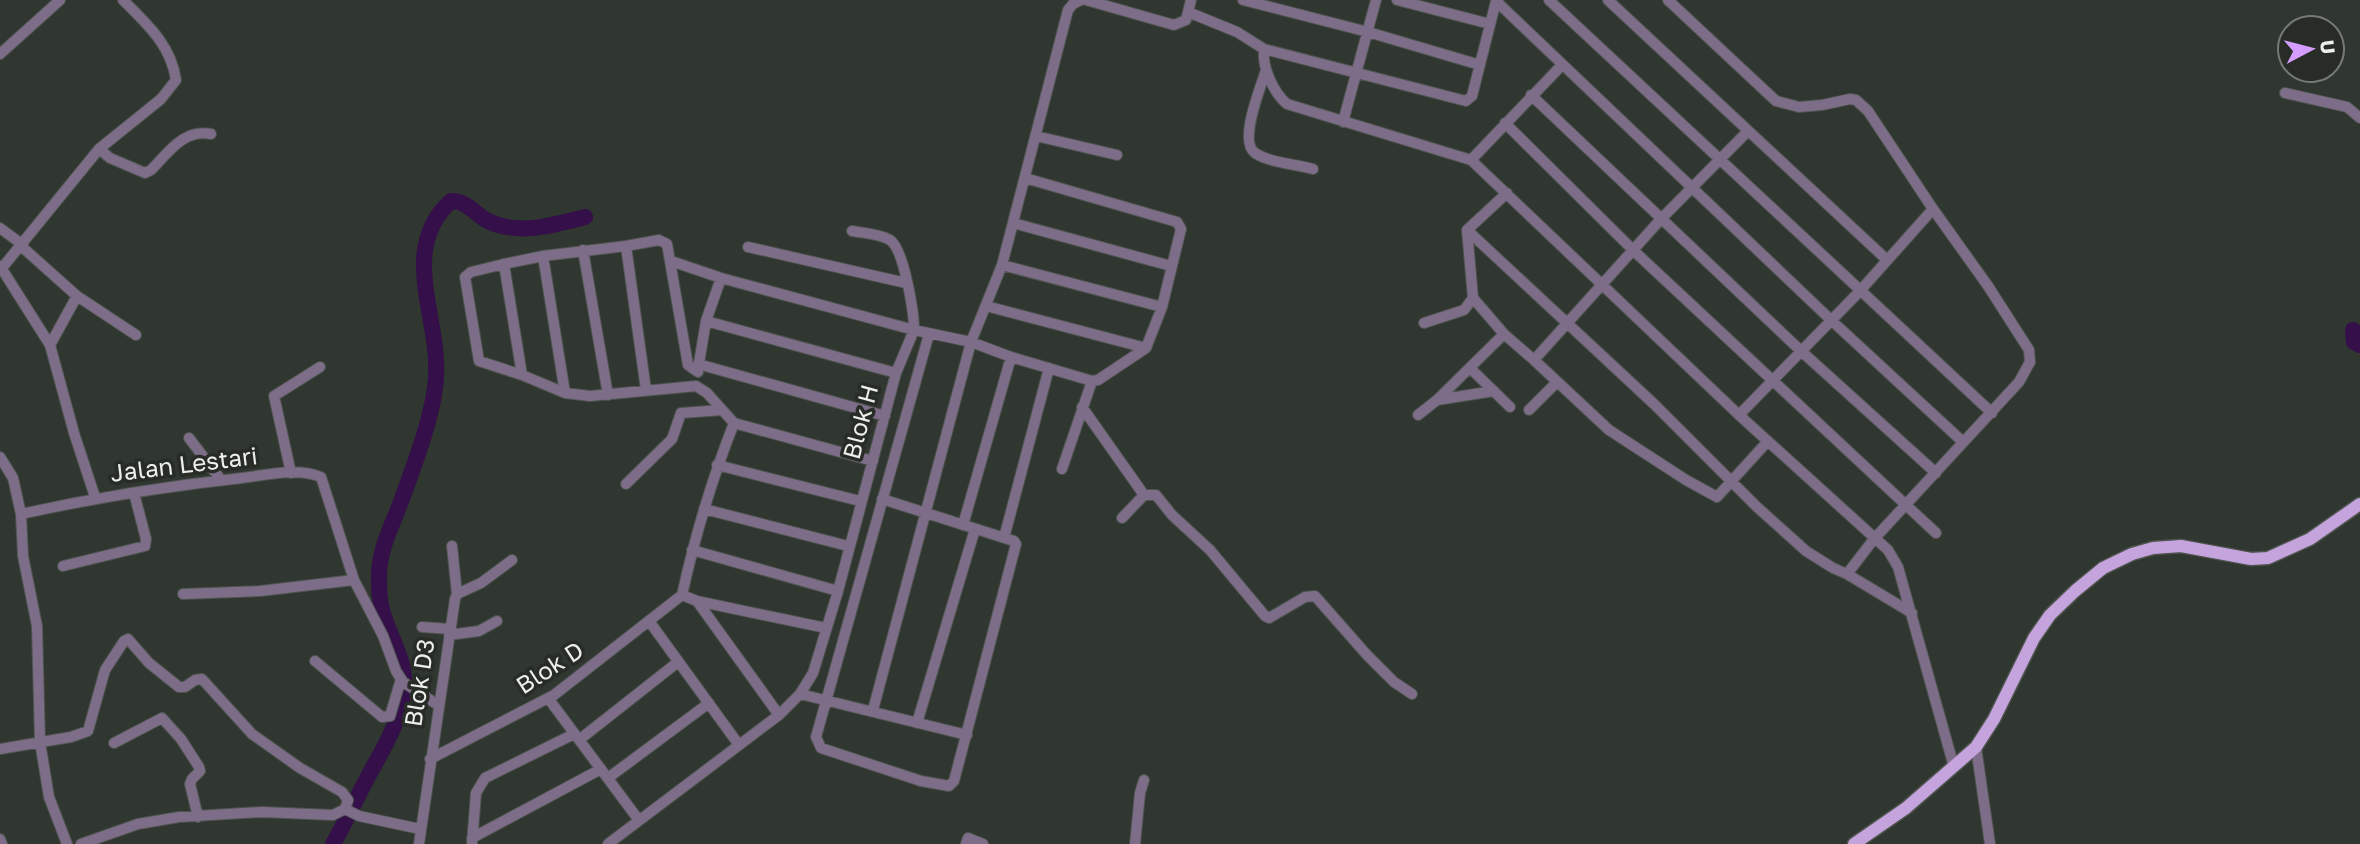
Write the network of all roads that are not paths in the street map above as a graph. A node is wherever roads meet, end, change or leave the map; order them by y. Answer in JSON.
{"nodes":[{"id":1,"x":60,"y":0,"type":"edge"},
{"id":2,"x":123,"y":0,"type":"edge"},
{"id":3,"x":1086,"y":0,"type":"edge"},
{"id":4,"x":1191,"y":0,"type":"edge"},
{"id":5,"x":1243,"y":0,"type":"edge"},
{"id":6,"x":1376,"y":0,"type":"edge"},
{"id":7,"x":1397,"y":0,"type":"edge"},
{"id":8,"x":1549,"y":0,"type":"edge"},
{"id":9,"x":1608,"y":0,"type":"edge"},
{"id":10,"x":1668,"y":0,"type":"edge"},
{"id":11,"x":1072,"y":1,"type":"edge"},
{"id":12,"x":1497,"y":1,"type":"edge"},
{"id":13,"x":1188,"y":12,"type":"junction"},
{"id":14,"x":1490,"y":24,"type":"junction"},
{"id":15,"x":1368,"y":32,"type":"junction"},
{"id":16,"x":1264,"y":49,"type":"junction"},
{"id":17,"x":0,"y":54,"type":"edge"},
{"id":18,"x":1480,"y":65,"type":"junction"},
{"id":19,"x":1561,"y":66,"type":"junction"},
{"id":20,"x":1266,"y":70,"type":"junction"},
{"id":21,"x":1357,"y":72,"type":"junction"},
{"id":22,"x":2285,"y":93,"type":"dead end"},
{"id":23,"x":1531,"y":95,"type":"junction"},
{"id":24,"x":2360,"y":118,"type":"edge"},
{"id":25,"x":1343,"y":122,"type":"junction"},
{"id":26,"x":1505,"y":123,"type":"junction"},
{"id":27,"x":1748,"y":131,"type":"junction"},
{"id":28,"x":211,"y":134,"type":"dead end"},
{"id":29,"x":1036,"y":136,"type":"junction"},
{"id":30,"x":99,"y":149,"type":"junction"},
{"id":31,"x":1117,"y":155,"type":"dead end"},
{"id":32,"x":1471,"y":160,"type":"junction"},
{"id":33,"x":1720,"y":160,"type":"junction"},
{"id":34,"x":1313,"y":169,"type":"dead end"},
{"id":35,"x":1025,"y":178,"type":"junction"},
{"id":36,"x":1692,"y":186,"type":"junction"},
{"id":37,"x":1507,"y":194,"type":"junction"},
{"id":38,"x":1933,"y":209,"type":"junction"},
{"id":39,"x":1661,"y":219,"type":"junction"},
{"id":40,"x":1013,"y":223,"type":"junction"},
{"id":41,"x":0,"y":229,"type":"edge"},
{"id":42,"x":1467,"y":230,"type":"junction"},
{"id":43,"x":852,"y":231,"type":"dead end"},
{"id":44,"x":22,"y":246,"type":"junction"},
{"id":45,"x":626,"y":246,"type":"junction"},
{"id":46,"x":748,"y":247,"type":"dead end"},
{"id":47,"x":583,"y":250,"type":"junction"},
{"id":48,"x":1634,"y":251,"type":"junction"},
{"id":49,"x":543,"y":256,"type":"junction"},
{"id":50,"x":1887,"y":260,"type":"junction"},
{"id":51,"x":671,"y":261,"type":"junction"},
{"id":52,"x":503,"y":264,"type":"junction"},
{"id":53,"x":1002,"y":265,"type":"junction"},
{"id":54,"x":1,"y":267,"type":"edge"},
{"id":55,"x":1171,"y":267,"type":"junction"},
{"id":56,"x":721,"y":278,"type":"junction"},
{"id":57,"x":906,"y":283,"type":"junction"},
{"id":58,"x":1603,"y":285,"type":"junction"},
{"id":59,"x":1859,"y":292,"type":"junction"},
{"id":60,"x":77,"y":296,"type":"junction"},
{"id":61,"x":1473,"y":298,"type":"junction"},
{"id":62,"x":986,"y":306,"type":"junction"},
{"id":63,"x":1162,"y":307,"type":"junction"},
{"id":64,"x":1831,"y":320,"type":"junction"},
{"id":65,"x":706,"y":321,"type":"junction"},
{"id":66,"x":1566,"y":322,"type":"junction"},
{"id":67,"x":1424,"y":323,"type":"dead end"},
{"id":68,"x":914,"y":330,"type":"junction"},
{"id":69,"x":929,"y":334,"type":"junction"},
{"id":70,"x":1504,"y":334,"type":"junction"},
{"id":71,"x":136,"y":335,"type":"dead end"},
{"id":72,"x":971,"y":342,"type":"junction"},
{"id":73,"x":50,"y":345,"type":"junction"},
{"id":74,"x":1146,"y":348,"type":"junction"},
{"id":75,"x":1801,"y":351,"type":"junction"},
{"id":76,"x":1011,"y":357,"type":"junction"},
{"id":77,"x":1534,"y":360,"type":"junction"},
{"id":78,"x":320,"y":367,"type":"dead end"},
{"id":79,"x":698,"y":368,"type":"junction"},
{"id":80,"x":1049,"y":368,"type":"junction"},
{"id":81,"x":1469,"y":368,"type":"junction"},
{"id":82,"x":896,"y":373,"type":"junction"},
{"id":83,"x":522,"y":375,"type":"junction"},
{"id":84,"x":1774,"y":380,"type":"junction"},
{"id":85,"x":1092,"y":381,"type":"junction"},
{"id":86,"x":1557,"y":382,"type":"junction"},
{"id":87,"x":696,"y":386,"type":"junction"},
{"id":88,"x":646,"y":390,"type":"junction"},
{"id":89,"x":1494,"y":391,"type":"junction"},
{"id":90,"x":565,"y":393,"type":"junction"},
{"id":91,"x":608,"y":395,"type":"junction"},
{"id":92,"x":1437,"y":400,"type":"junction"},
{"id":93,"x":1082,"y":407,"type":"junction"},
{"id":94,"x":1510,"y":407,"type":"dead end"},
{"id":95,"x":722,"y":410,"type":"junction"},
{"id":96,"x":1530,"y":410,"type":"dead end"},
{"id":97,"x":1992,"y":413,"type":"junction"},
{"id":98,"x":1418,"y":415,"type":"dead end"},
{"id":99,"x":1739,"y":415,"type":"junction"},
{"id":100,"x":885,"y":416,"type":"junction"},
{"id":101,"x":734,"y":423,"type":"junction"},
{"id":102,"x":190,"y":438,"type":"dead end"},
{"id":103,"x":1768,"y":441,"type":"junction"},
{"id":104,"x":1963,"y":442,"type":"junction"},
{"id":105,"x":0,"y":457,"type":"edge"},
{"id":106,"x":873,"y":461,"type":"junction"},
{"id":107,"x":718,"y":465,"type":"junction"},
{"id":108,"x":1062,"y":469,"type":"dead end"},
{"id":109,"x":291,"y":472,"type":"junction"},
{"id":110,"x":1936,"y":473,"type":"junction"},
{"id":111,"x":221,"y":480,"type":"junction"},
{"id":112,"x":1732,"y":480,"type":"junction"},
{"id":113,"x":626,"y":484,"type":"dead end"},
{"id":114,"x":134,"y":493,"type":"junction"},
{"id":115,"x":1144,"y":495,"type":"junction"},
{"id":116,"x":95,"y":497,"type":"junction"},
{"id":117,"x":882,"y":499,"type":"junction"},
{"id":118,"x":860,"y":501,"type":"junction"},
{"id":119,"x":2360,"y":504,"type":"edge"},
{"id":120,"x":1905,"y":505,"type":"junction"},
{"id":121,"x":704,"y":509,"type":"junction"},
{"id":122,"x":925,"y":512,"type":"junction"},
{"id":123,"x":21,"y":514,"type":"junction"},
{"id":124,"x":1122,"y":518,"type":"dead end"},
{"id":125,"x":963,"y":525,"type":"junction"},
{"id":126,"x":975,"y":529,"type":"junction"},
{"id":127,"x":1936,"y":533,"type":"dead end"},
{"id":128,"x":1004,"y":538,"type":"junction"},
{"id":129,"x":1874,"y":538,"type":"junction"},
{"id":130,"x":452,"y":546,"type":"dead end"},
{"id":131,"x":848,"y":546,"type":"junction"},
{"id":132,"x":692,"y":550,"type":"junction"},
{"id":133,"x":512,"y":559,"type":"dead end"},
{"id":134,"x":63,"y":566,"type":"dead end"},
{"id":135,"x":1847,"y":574,"type":"junction"},
{"id":136,"x":354,"y":580,"type":"junction"},
{"id":137,"x":838,"y":591,"type":"junction"},
{"id":138,"x":183,"y":594,"type":"dead end"},
{"id":139,"x":457,"y":594,"type":"junction"},
{"id":140,"x":682,"y":595,"type":"junction"},
{"id":141,"x":696,"y":601,"type":"junction"},
{"id":142,"x":1912,"y":612,"type":"junction"},
{"id":143,"x":497,"y":621,"type":"dead end"},
{"id":144,"x":649,"y":621,"type":"junction"},
{"id":145,"x":422,"y":627,"type":"dead end"},
{"id":146,"x":826,"y":628,"type":"junction"},
{"id":147,"x":449,"y":632,"type":"junction"},
{"id":148,"x":315,"y":661,"type":"dead end"},
{"id":149,"x":678,"y":662,"type":"junction"},
{"id":150,"x":402,"y":680,"type":"junction"},
{"id":151,"x":800,"y":694,"type":"junction"},
{"id":152,"x":1412,"y":694,"type":"dead end"},
{"id":153,"x":548,"y":698,"type":"junction"},
{"id":154,"x":826,"y":700,"type":"junction"},
{"id":155,"x":709,"y":703,"type":"junction"},
{"id":156,"x":438,"y":705,"type":"junction"},
{"id":157,"x":873,"y":710,"type":"junction"},
{"id":158,"x":779,"y":715,"type":"junction"},
{"id":159,"x":917,"y":723,"type":"junction"},
{"id":160,"x":967,"y":736,"type":"junction"},
{"id":161,"x":577,"y":737,"type":"junction"},
{"id":162,"x":40,"y":742,"type":"junction"},
{"id":163,"x":114,"y":743,"type":"dead end"},
{"id":164,"x":739,"y":745,"type":"junction"},
{"id":165,"x":1976,"y":747,"type":"junction"},
{"id":166,"x":0,"y":749,"type":"edge"},
{"id":167,"x":430,"y":758,"type":"junction"},
{"id":168,"x":1954,"y":767,"type":"junction"},
{"id":169,"x":604,"y":774,"type":"junction"},
{"id":170,"x":1144,"y":780,"type":"dead end"},
{"id":171,"x":346,"y":810,"type":"junction"},
{"id":172,"x":198,"y":817,"type":"junction"},
{"id":173,"x":639,"y":819,"type":"junction"},
{"id":174,"x":420,"y":829,"type":"junction"},
{"id":175,"x":472,"y":841,"type":"edge"},
{"id":176,"x":67,"y":844,"type":"edge"},
{"id":177,"x":81,"y":844,"type":"edge"},
{"id":178,"x":419,"y":844,"type":"edge"},
{"id":179,"x":608,"y":844,"type":"edge"},
{"id":180,"x":966,"y":844,"type":"edge"},
{"id":181,"x":983,"y":844,"type":"edge"},
{"id":182,"x":1135,"y":844,"type":"edge"},
{"id":183,"x":1854,"y":844,"type":"edge"},
{"id":184,"x":1990,"y":844,"type":"edge"}],
"edges":[{"from":1,"to":17,"type":"street"},
{"from":2,"to":30,"type":"street"},
{"from":3,"to":13,"type":"street"},
{"from":4,"to":13,"type":"street"},
{"from":5,"to":15,"type":"street"},
{"from":6,"to":15,"type":"street"},
{"from":7,"to":14,"type":"street"},
{"from":8,"to":33,"type":"street"},
{"from":9,"to":27,"type":"street"},
{"from":10,"to":38,"type":"street"},
{"from":11,"to":29,"type":"street"},
{"from":12,"to":14,"type":"street"},
{"from":12,"to":19,"type":"street"},
{"from":13,"to":16,"type":"street"},
{"from":14,"to":18,"type":"street"},
{"from":15,"to":18,"type":"street"},
{"from":15,"to":21,"type":"street"},
{"from":16,"to":20,"type":"street"},
{"from":16,"to":21,"type":"street"},
{"from":18,"to":21,"type":"street"},
{"from":19,"to":23,"type":"street"},
{"from":19,"to":36,"type":"street"},
{"from":20,"to":25,"type":"street"},
{"from":20,"to":34,"type":"street"},
{"from":21,"to":25,"type":"street"},
{"from":22,"to":24,"type":"street"},
{"from":23,"to":26,"type":"street"},
{"from":23,"to":39,"type":"street"},
{"from":25,"to":32,"type":"street"},
{"from":26,"to":32,"type":"street"},
{"from":26,"to":48,"type":"street"},
{"from":27,"to":33,"type":"street"},
{"from":27,"to":50,"type":"street"},
{"from":28,"to":30,"type":"street"},
{"from":29,"to":31,"type":"street"},
{"from":29,"to":35,"type":"street"},
{"from":30,"to":44,"type":"street"},
{"from":32,"to":37,"type":"street"},
{"from":33,"to":36,"type":"street"},
{"from":33,"to":59,"type":"street"},
{"from":35,"to":40,"type":"street"},
{"from":35,"to":55,"type":"street"},
{"from":36,"to":39,"type":"street"},
{"from":36,"to":64,"type":"street"},
{"from":37,"to":42,"type":"street"},
{"from":37,"to":58,"type":"street"},
{"from":38,"to":50,"type":"street"},
{"from":38,"to":97,"type":"street"},
{"from":39,"to":48,"type":"street"},
{"from":39,"to":75,"type":"street"},
{"from":40,"to":53,"type":"street"},
{"from":40,"to":55,"type":"street"},
{"from":41,"to":44,"type":"street"},
{"from":42,"to":61,"type":"street"},
{"from":42,"to":66,"type":"street"},
{"from":43,"to":57,"type":"street"},
{"from":44,"to":54,"type":"street"},
{"from":44,"to":60,"type":"street"},
{"from":45,"to":47,"type":"street"},
{"from":45,"to":51,"type":"street"},
{"from":45,"to":88,"type":"street"},
{"from":46,"to":57,"type":"street"},
{"from":47,"to":49,"type":"street"},
{"from":47,"to":91,"type":"street"},
{"from":48,"to":58,"type":"street"},
{"from":48,"to":84,"type":"street"},
{"from":49,"to":52,"type":"street"},
{"from":49,"to":90,"type":"street"},
{"from":50,"to":59,"type":"street"},
{"from":51,"to":56,"type":"street"},
{"from":51,"to":79,"type":"street"},
{"from":52,"to":83,"type":"street"},
{"from":52,"to":83,"type":"street"},
{"from":53,"to":62,"type":"street"},
{"from":53,"to":63,"type":"street"},
{"from":54,"to":73,"type":"street"},
{"from":55,"to":63,"type":"street"},
{"from":56,"to":65,"type":"street"},
{"from":56,"to":68,"type":"street"},
{"from":57,"to":68,"type":"street"},
{"from":58,"to":66,"type":"street"},
{"from":58,"to":99,"type":"street"},
{"from":59,"to":64,"type":"street"},
{"from":59,"to":97,"type":"street"},
{"from":60,"to":71,"type":"street"},
{"from":60,"to":73,"type":"street"},
{"from":61,"to":67,"type":"street"},
{"from":61,"to":70,"type":"street"},
{"from":62,"to":72,"type":"street"},
{"from":62,"to":74,"type":"street"},
{"from":63,"to":74,"type":"street"},
{"from":64,"to":75,"type":"street"},
{"from":64,"to":104,"type":"street"},
{"from":65,"to":79,"type":"street"},
{"from":65,"to":82,"type":"street"},
{"from":66,"to":77,"type":"street"},
{"from":66,"to":112,"type":"street"},
{"from":68,"to":69,"type":"street"},
{"from":68,"to":82,"type":"street","name":"Blok H"},
{"from":69,"to":72,"type":"street"},
{"from":69,"to":117,"type":"street"},
{"from":70,"to":77,"type":"street"},
{"from":70,"to":81,"type":"street"},
{"from":72,"to":76,"type":"street"},
{"from":72,"to":122,"type":"street"},
{"from":73,"to":116,"type":"street"},
{"from":74,"to":85,"type":"street"},
{"from":75,"to":84,"type":"street"},
{"from":75,"to":110,"type":"street"},
{"from":76,"to":80,"type":"street"},
{"from":76,"to":125,"type":"street"},
{"from":77,"to":86,"type":"street"},
{"from":78,"to":109,"type":"street"},
{"from":79,"to":87,"type":"street"},
{"from":79,"to":100,"type":"street"},
{"from":80,"to":85,"type":"street"},
{"from":80,"to":128,"type":"street"},
{"from":81,"to":89,"type":"street"},
{"from":81,"to":92,"type":"street"},
{"from":82,"to":100,"type":"street","name":"Blok H"},
{"from":83,"to":90,"type":"street"},
{"from":84,"to":99,"type":"street"},
{"from":84,"to":120,"type":"street"},
{"from":85,"to":93,"type":"street"},
{"from":86,"to":96,"type":"street"},
{"from":86,"to":112,"type":"street"},
{"from":87,"to":88,"type":"street"},
{"from":87,"to":95,"type":"street"},
{"from":88,"to":91,"type":"street"},
{"from":89,"to":92,"type":"street"},
{"from":89,"to":94,"type":"street"},
{"from":90,"to":91,"type":"street"},
{"from":92,"to":98,"type":"street"},
{"from":93,"to":108,"type":"street"},
{"from":93,"to":115,"type":"street"},
{"from":95,"to":101,"type":"street"},
{"from":95,"to":113,"type":"street"},
{"from":97,"to":104,"type":"street"},
{"from":99,"to":103,"type":"street"},
{"from":100,"to":106,"type":"street","name":"Blok H"},
{"from":101,"to":106,"type":"street"},
{"from":101,"to":107,"type":"street"},
{"from":102,"to":111,"type":"street"},
{"from":103,"to":112,"type":"street"},
{"from":103,"to":129,"type":"street"},
{"from":104,"to":110,"type":"street"},
{"from":105,"to":123,"type":"street"},
{"from":106,"to":118,"type":"street","name":"Blok H"},
{"from":107,"to":118,"type":"street"},
{"from":107,"to":121,"type":"street"},
{"from":109,"to":111,"type":"street","name":"Jalan Lestari"},
{"from":109,"to":136,"type":"street","name":"Jalan Lestari"},
{"from":110,"to":120,"type":"street"},
{"from":111,"to":114,"type":"street","name":"Jalan Lestari"},
{"from":112,"to":135,"type":"street"},
{"from":114,"to":116,"type":"street","name":"Jalan Lestari"},
{"from":114,"to":134,"type":"street"},
{"from":115,"to":124,"type":"street"},
{"from":115,"to":152,"type":"street"},
{"from":116,"to":123,"type":"street","name":"Jalan Lestari"},
{"from":117,"to":122,"type":"street"},
{"from":117,"to":154,"type":"street"},
{"from":118,"to":131,"type":"street","name":"Blok H"},
{"from":119,"to":165,"type":"main road"},
{"from":120,"to":127,"type":"street"},
{"from":120,"to":129,"type":"street"},
{"from":121,"to":131,"type":"street"},
{"from":121,"to":132,"type":"street"},
{"from":122,"to":125,"type":"street"},
{"from":122,"to":157,"type":"street"},
{"from":123,"to":162,"type":"street"},
{"from":125,"to":126,"type":"street"},
{"from":126,"to":128,"type":"street"},
{"from":126,"to":159,"type":"street"},
{"from":128,"to":160,"type":"street"},
{"from":129,"to":135,"type":"street"},
{"from":129,"to":142,"type":"street"},
{"from":130,"to":139,"type":"street","name":"Blok D3"},
{"from":131,"to":137,"type":"street","name":"Blok H"},
{"from":132,"to":137,"type":"street"},
{"from":132,"to":140,"type":"street"},
{"from":133,"to":139,"type":"street"},
{"from":135,"to":142,"type":"street"},
{"from":136,"to":138,"type":"street"},
{"from":136,"to":150,"type":"street","name":"Jalan Lestari"},
{"from":137,"to":146,"type":"street","name":"Blok H"},
{"from":139,"to":147,"type":"street","name":"Blok D3"},
{"from":140,"to":141,"type":"street"},
{"from":140,"to":144,"type":"street","name":"Blok D"},
{"from":141,"to":146,"type":"street"},
{"from":141,"to":158,"type":"street"},
{"from":142,"to":168,"type":"street"},
{"from":143,"to":147,"type":"street"},
{"from":144,"to":149,"type":"street"},
{"from":144,"to":153,"type":"street","name":"Blok D"},
{"from":145,"to":147,"type":"street"},
{"from":146,"to":151,"type":"street","name":"Blok H"},
{"from":147,"to":156,"type":"street","name":"Blok D3"},
{"from":148,"to":150,"type":"street"},
{"from":149,"to":155,"type":"street"},
{"from":149,"to":161,"type":"street"},
{"from":150,"to":156,"type":"street"},
{"from":151,"to":154,"type":"street"},
{"from":151,"to":158,"type":"street","name":"Blok H"},
{"from":153,"to":161,"type":"street"},
{"from":153,"to":167,"type":"street","name":"Blok D"},
{"from":154,"to":157,"type":"street"},
{"from":154,"to":160,"type":"street"},
{"from":155,"to":164,"type":"street"},
{"from":155,"to":169,"type":"street"},
{"from":156,"to":167,"type":"street","name":"Blok D3"},
{"from":157,"to":159,"type":"street"},
{"from":158,"to":164,"type":"street","name":"Blok H"},
{"from":159,"to":160,"type":"street"},
{"from":161,"to":169,"type":"street"},
{"from":161,"to":175,"type":"street"},
{"from":162,"to":166,"type":"street"},
{"from":162,"to":171,"type":"street"},
{"from":162,"to":176,"type":"street"},
{"from":163,"to":172,"type":"street"},
{"from":164,"to":173,"type":"street","name":"Blok H"},
{"from":165,"to":168,"type":"main road"},
{"from":165,"to":184,"type":"street"},
{"from":167,"to":174,"type":"street","name":"Blok D3"},
{"from":168,"to":183,"type":"main road"},
{"from":169,"to":173,"type":"street"},
{"from":169,"to":175,"type":"street"},
{"from":170,"to":182,"type":"street"},
{"from":171,"to":172,"type":"street"},
{"from":171,"to":174,"type":"street"},
{"from":172,"to":177,"type":"street"},
{"from":173,"to":179,"type":"street","name":"Blok H"},
{"from":174,"to":178,"type":"street","name":"Blok D3"},
{"from":180,"to":181,"type":"street"}]}
